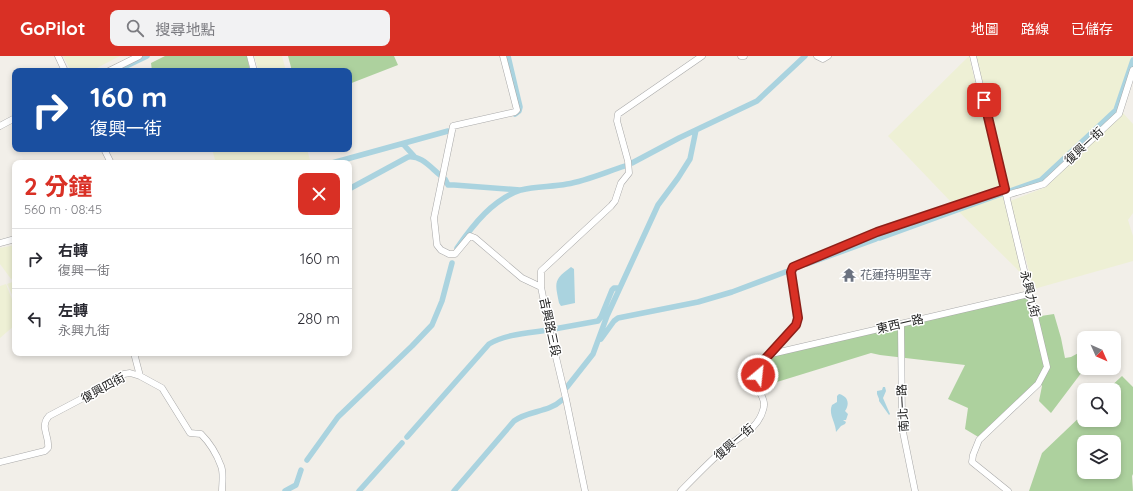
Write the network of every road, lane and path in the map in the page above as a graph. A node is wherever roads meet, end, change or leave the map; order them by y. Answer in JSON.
{"nodes":[{"id":1,"x":58,"y":56,"type":"edge"},
{"id":2,"x":139,"y":56,"type":"edge"},
{"id":3,"x":250,"y":56,"type":"edge"},
{"id":4,"x":504,"y":56,"type":"edge"},
{"id":5,"x":702,"y":56,"type":"edge"},
{"id":6,"x":817,"y":56,"type":"edge"},
{"id":7,"x":828,"y":56,"type":"edge"},
{"id":8,"x":973,"y":56,"type":"edge"},
{"id":9,"x":64,"y":68,"type":"edge"},
{"id":10,"x":115,"y":68,"type":"edge"},
{"id":11,"x":253,"y":68,"type":"edge"},
{"id":12,"x":1133,"y":70,"type":"edge"},
{"id":13,"x":12,"y":120,"type":"edge"},
{"id":14,"x":0,"y":126,"type":"edge"},
{"id":15,"x":1006,"y":192,"type":"junction"},
{"id":16,"x":12,"y":240,"type":"edge"},
{"id":17,"x":0,"y":243,"type":"edge"},
{"id":18,"x":541,"y":287,"type":"junction"},
{"id":19,"x":1030,"y":294,"type":"junction"},
{"id":20,"x":901,"y":324,"type":"junction"},
{"id":21,"x":771,"y":354,"type":"junction"},
{"id":22,"x":135,"y":356,"type":"edge"},
{"id":23,"x":140,"y":376,"type":"junction"},
{"id":24,"x":0,"y":462,"type":"edge"},
{"id":25,"x":222,"y":491,"type":"edge"},
{"id":26,"x":584,"y":491,"type":"edge"},
{"id":27,"x":681,"y":491,"type":"edge"},
{"id":28,"x":915,"y":491,"type":"edge"},
{"id":29,"x":1008,"y":491,"type":"edge"}],
"edges":[{"from":1,"to":9,"type":"street"},
{"from":2,"to":10,"type":"street"},
{"from":3,"to":11,"type":"street"},
{"from":4,"to":18,"type":"street","name":"吉興路三段"},
{"from":5,"to":18,"type":"street"},
{"from":6,"to":7,"type":"street"},
{"from":8,"to":15,"type":"street","name":"永興九街"},
{"from":12,"to":15,"type":"street","name":"復興一街"},
{"from":13,"to":14,"type":"street"},
{"from":15,"to":19,"type":"street","name":"永興九街"},
{"from":15,"to":21,"type":"street","name":"復興一街"},
{"from":16,"to":17,"type":"street"},
{"from":18,"to":26,"type":"street","name":"吉興路三段"},
{"from":19,"to":20,"type":"street","name":"東西一路"},
{"from":19,"to":29,"type":"street","name":"永興九街"},
{"from":20,"to":21,"type":"street","name":"東西一路"},
{"from":20,"to":28,"type":"street","name":"南北一路"},
{"from":21,"to":27,"type":"street","name":"復興一街"},
{"from":22,"to":23,"type":"street"},
{"from":23,"to":24,"type":"street","name":"復興四街"},
{"from":23,"to":25,"type":"street","name":"復興四街"}]}
